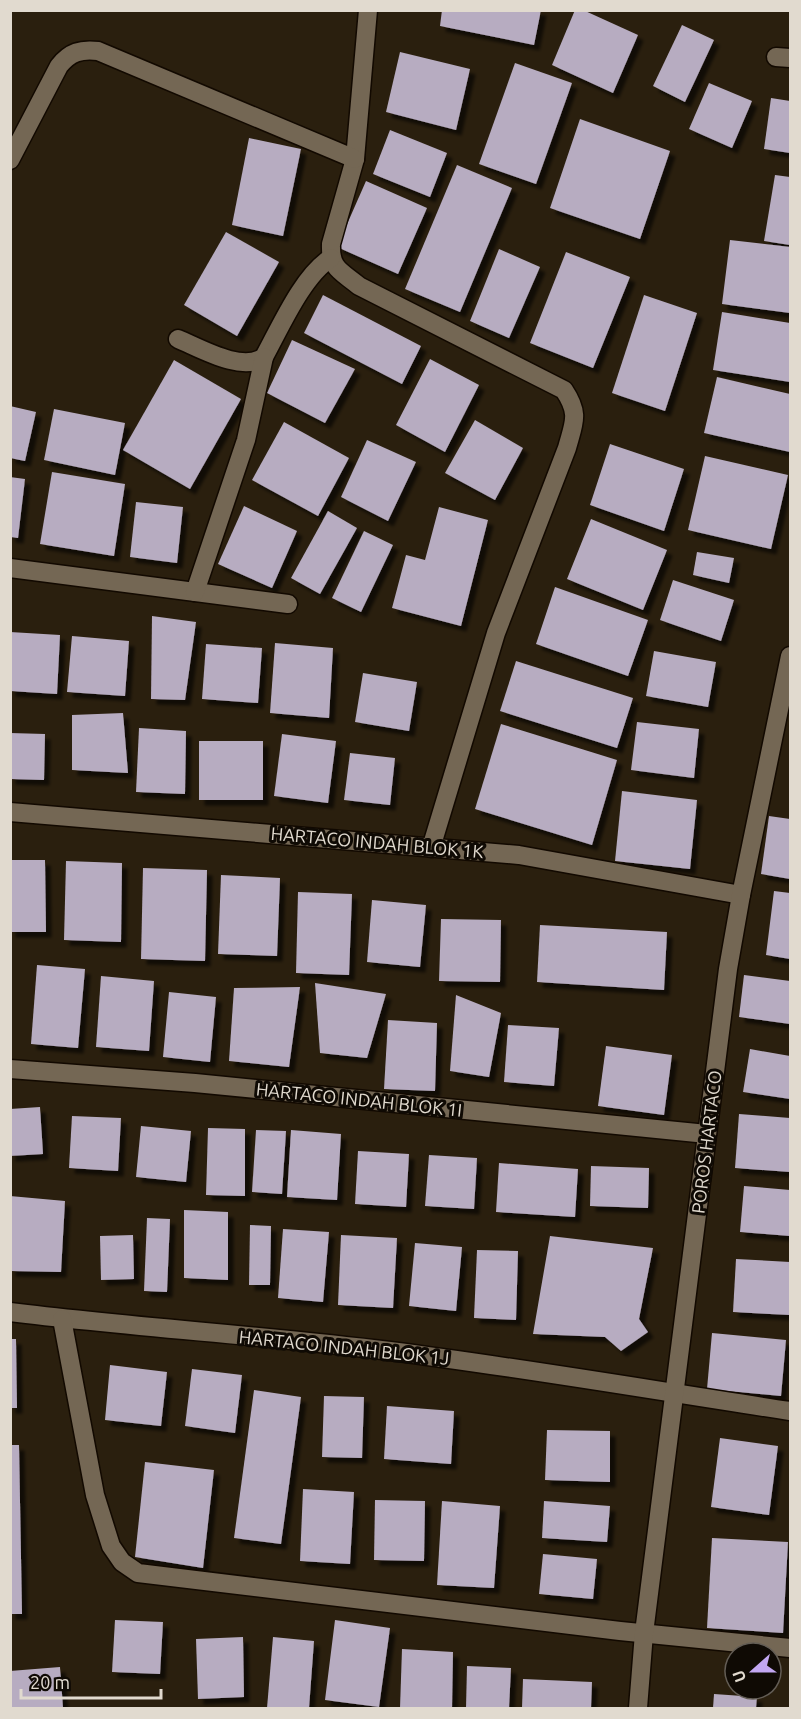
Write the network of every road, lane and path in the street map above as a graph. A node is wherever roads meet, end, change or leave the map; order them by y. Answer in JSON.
{"nodes":[{"id":1,"x":368,"y":10,"type":"edge"},
{"id":2,"x":355,"y":159,"type":"junction"},
{"id":3,"x":10,"y":160,"type":"edge"},
{"id":4,"x":331,"y":258,"type":"junction"},
{"id":5,"x":178,"y":339,"type":"dead end"},
{"id":6,"x":264,"y":357,"type":"junction"},
{"id":7,"x":10,"y":568,"type":"edge"},
{"id":8,"x":195,"y":591,"type":"junction"},
{"id":9,"x":288,"y":604,"type":"dead end"},
{"id":10,"x":789,"y":665,"type":"edge"},
{"id":11,"x":10,"y":812,"type":"edge"},
{"id":12,"x":431,"y":848,"type":"junction"},
{"id":13,"x":741,"y":895,"type":"junction"},
{"id":14,"x":10,"y":1070,"type":"edge"},
{"id":15,"x":708,"y":1134,"type":"junction"},
{"id":16,"x":10,"y":1312,"type":"edge"},
{"id":17,"x":62,"y":1318,"type":"junction"},
{"id":18,"x":676,"y":1394,"type":"junction"},
{"id":19,"x":790,"y":1411,"type":"edge"},
{"id":20,"x":644,"y":1632,"type":"junction"},
{"id":21,"x":790,"y":1648,"type":"edge"},
{"id":22,"x":638,"y":1708,"type":"edge"}],
"edges":[{"from":1,"to":2,"type":"street"},
{"from":2,"to":3,"type":"street"},
{"from":2,"to":4,"type":"street"},
{"from":4,"to":6,"type":"street"},
{"from":4,"to":12,"type":"street"},
{"from":5,"to":6,"type":"street"},
{"from":6,"to":8,"type":"street"},
{"from":7,"to":8,"type":"street"},
{"from":8,"to":9,"type":"street"},
{"from":10,"to":13,"type":"street","name":"POROS HARTACO"},
{"from":11,"to":12,"type":"street","name":"HARTACO INDAH BLOK 1K"},
{"from":12,"to":13,"type":"street","name":"HARTACO INDAH BLOK 1K"},
{"from":13,"to":15,"type":"street","name":"POROS HARTACO"},
{"from":14,"to":15,"type":"street","name":"HARTACO INDAH BLOK 1I"},
{"from":15,"to":18,"type":"street","name":"POROS HARTACO"},
{"from":16,"to":17,"type":"street","name":"HARTACO INDAH BLOK 1J"},
{"from":17,"to":18,"type":"street","name":"HARTACO INDAH BLOK 1J"},
{"from":17,"to":20,"type":"street"},
{"from":18,"to":19,"type":"street","name":"HARTACO INDAH BLOK 1J"},
{"from":18,"to":20,"type":"street","name":"POROS HARTACO"},
{"from":20,"to":21,"type":"street"},
{"from":20,"to":22,"type":"street","name":"POROS HARTACO"}]}
